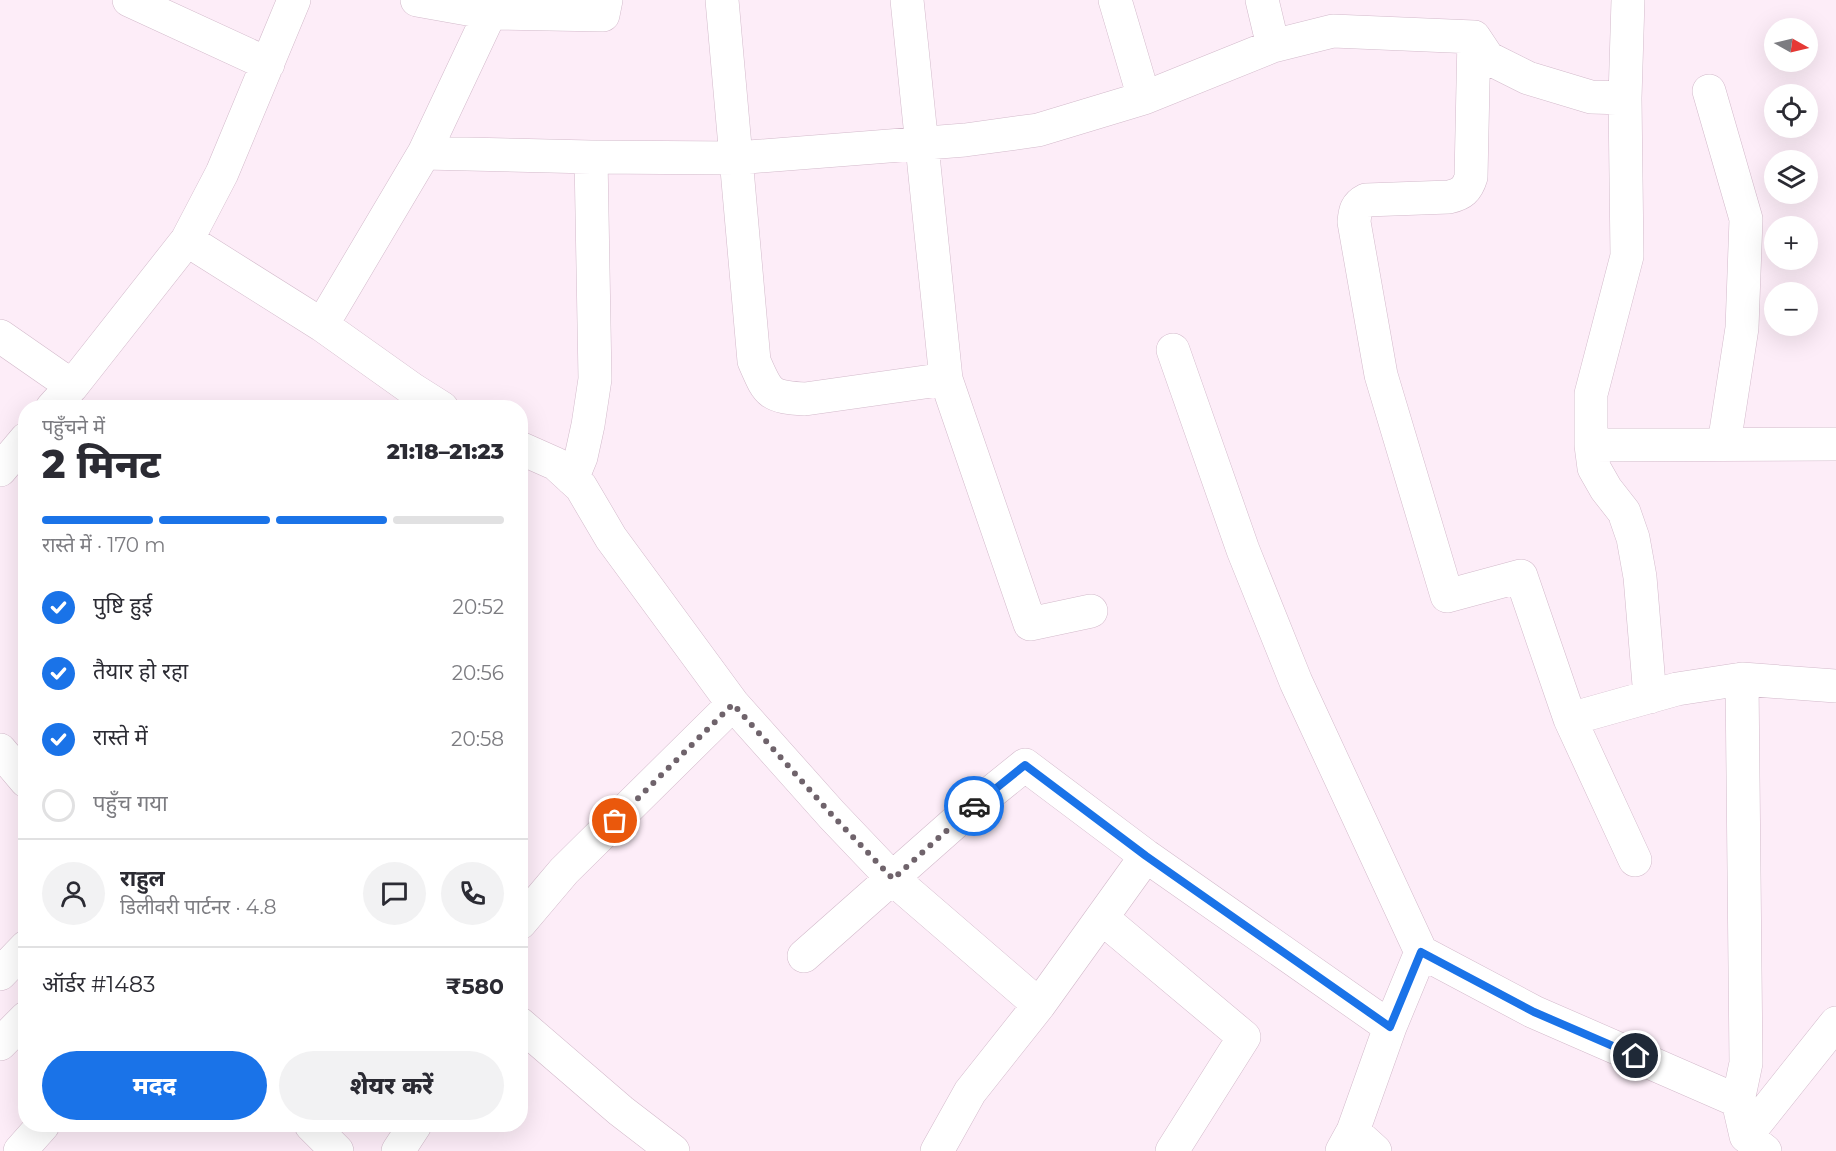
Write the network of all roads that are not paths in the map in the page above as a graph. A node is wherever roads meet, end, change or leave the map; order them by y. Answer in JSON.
{"nodes":[{"id":1,"x":129,"y":0,"type":"edge"},
{"id":2,"x":294,"y":0,"type":"edge"},
{"id":3,"x":417,"y":0,"type":"edge"},
{"id":4,"x":606,"y":0,"type":"edge"},
{"id":5,"x":722,"y":0,"type":"edge"},
{"id":6,"x":908,"y":0,"type":"edge"},
{"id":7,"x":1115,"y":0,"type":"edge"},
{"id":8,"x":1262,"y":0,"type":"edge"},
{"id":9,"x":1628,"y":0,"type":"edge"},
{"id":10,"x":490,"y":13,"type":"junction"},
{"id":11,"x":1474,"y":37,"type":"junction"},
{"id":12,"x":1273,"y":46,"type":"junction"},
{"id":13,"x":268,"y":64,"type":"junction"},
{"id":14,"x":1709,"y":91,"type":"dead end"},
{"id":15,"x":1144,"y":98,"type":"junction"},
{"id":16,"x":1625,"y":98,"type":"junction"},
{"id":17,"x":922,"y":143,"type":"junction"},
{"id":18,"x":424,"y":153,"type":"junction"},
{"id":19,"x":591,"y":157,"type":"junction"},
{"id":20,"x":736,"y":158,"type":"junction"},
{"id":21,"x":187,"y":240,"type":"junction"},
{"id":22,"x":322,"y":325,"type":"junction"},
{"id":23,"x":0,"y":336,"type":"edge"},
{"id":24,"x":1173,"y":350,"type":"dead end"},
{"id":25,"x":946,"y":379,"type":"junction"},
{"id":26,"x":62,"y":397,"type":"edge"},
{"id":27,"x":429,"y":400,"type":"edge"},
{"id":28,"x":1724,"y":444,"type":"junction"},
{"id":29,"x":1836,"y":444,"type":"edge"},
{"id":30,"x":1591,"y":445,"type":"junction"},
{"id":31,"x":18,"y":449,"type":"edge"},
{"id":32,"x":528,"y":452,"type":"edge"},
{"id":33,"x":0,"y":470,"type":"edge"},
{"id":34,"x":572,"y":479,"type":"junction"},
{"id":35,"x":1091,"y":611,"type":"dead end"},
{"id":36,"x":1742,"y":679,"type":"junction"},
{"id":37,"x":1836,"y":686,"type":"edge"},
{"id":38,"x":1650,"y":697,"type":"junction"},
{"id":39,"x":733,"y":704,"type":"junction"},
{"id":40,"x":1570,"y":720,"type":"junction"},
{"id":41,"x":0,"y":750,"type":"edge"},
{"id":42,"x":18,"y":771,"type":"edge"},
{"id":43,"x":1146,"y":856,"type":"junction"},
{"id":44,"x":1635,"y":860,"type":"dead end"},
{"id":45,"x":893,"y":879,"type":"junction"},
{"id":46,"x":528,"y":914,"type":"edge"},
{"id":47,"x":1102,"y":918,"type":"junction"},
{"id":48,"x":1421,"y":952,"type":"junction"},
{"id":49,"x":18,"y":955,"type":"edge"},
{"id":50,"x":804,"y":956,"type":"dead end"},
{"id":51,"x":0,"y":974,"type":"edge"},
{"id":52,"x":1039,"y":1005,"type":"junction"},
{"id":53,"x":1836,"y":1023,"type":"edge"},
{"id":54,"x":18,"y":1026,"type":"edge"},
{"id":55,"x":1390,"y":1027,"type":"junction"},
{"id":56,"x":528,"y":1031,"type":"edge"},
{"id":57,"x":0,"y":1044,"type":"edge"},
{"id":58,"x":1738,"y":1101,"type":"junction"},
{"id":59,"x":37,"y":1132,"type":"edge"},
{"id":60,"x":318,"y":1132,"type":"edge"},
{"id":61,"x":410,"y":1132,"type":"edge"},
{"id":62,"x":1357,"y":1144,"type":"edge"},
{"id":63,"x":1755,"y":1144,"type":"edge"},
{"id":64,"x":20,"y":1151,"type":"edge"},
{"id":65,"x":337,"y":1151,"type":"edge"},
{"id":66,"x":398,"y":1151,"type":"edge"},
{"id":67,"x":673,"y":1151,"type":"edge"},
{"id":68,"x":937,"y":1151,"type":"edge"},
{"id":69,"x":1172,"y":1151,"type":"edge"}],
"edges":[{"from":1,"to":13,"type":"street"},
{"from":2,"to":13,"type":"street"},
{"from":3,"to":10,"type":"street"},
{"from":4,"to":10,"type":"street"},
{"from":5,"to":20,"type":"street"},
{"from":6,"to":17,"type":"street"},
{"from":7,"to":15,"type":"street"},
{"from":8,"to":12,"type":"street"},
{"from":9,"to":16,"type":"street"},
{"from":10,"to":18,"type":"street"},
{"from":11,"to":12,"type":"street"},
{"from":11,"to":16,"type":"street"},
{"from":11,"to":40,"type":"street"},
{"from":12,"to":15,"type":"street"},
{"from":13,"to":21,"type":"street"},
{"from":14,"to":28,"type":"street"},
{"from":15,"to":17,"type":"street"},
{"from":16,"to":30,"type":"street"},
{"from":17,"to":20,"type":"street"},
{"from":17,"to":25,"type":"street"},
{"from":18,"to":19,"type":"street"},
{"from":18,"to":22,"type":"street"},
{"from":19,"to":20,"type":"street"},
{"from":19,"to":34,"type":"street"},
{"from":20,"to":25,"type":"street"},
{"from":21,"to":22,"type":"street"},
{"from":21,"to":26,"type":"street"},
{"from":22,"to":27,"type":"street"},
{"from":23,"to":26,"type":"street"},
{"from":24,"to":48,"type":"street"},
{"from":25,"to":35,"type":"street"},
{"from":28,"to":29,"type":"street"},
{"from":28,"to":30,"type":"street"},
{"from":30,"to":38,"type":"street"},
{"from":31,"to":33,"type":"street"},
{"from":32,"to":34,"type":"street"},
{"from":34,"to":39,"type":"street"},
{"from":36,"to":37,"type":"street"},
{"from":36,"to":38,"type":"street"},
{"from":36,"to":58,"type":"street"},
{"from":38,"to":40,"type":"street"},
{"from":39,"to":45,"type":"street"},
{"from":39,"to":46,"type":"street"},
{"from":40,"to":44,"type":"street"},
{"from":41,"to":42,"type":"street"},
{"from":43,"to":45,"type":"street"},
{"from":43,"to":47,"type":"street"},
{"from":43,"to":55,"type":"street"},
{"from":45,"to":50,"type":"street"},
{"from":45,"to":52,"type":"street"},
{"from":47,"to":52,"type":"street"},
{"from":47,"to":69,"type":"street"},
{"from":48,"to":55,"type":"street"},
{"from":48,"to":58,"type":"street"},
{"from":49,"to":51,"type":"street"},
{"from":52,"to":68,"type":"street"},
{"from":53,"to":63,"type":"street"},
{"from":54,"to":57,"type":"street"},
{"from":55,"to":62,"type":"street"},
{"from":56,"to":67,"type":"street"},
{"from":58,"to":63,"type":"street"},
{"from":59,"to":64,"type":"street"},
{"from":60,"to":65,"type":"street"},
{"from":61,"to":66,"type":"street"}]}
